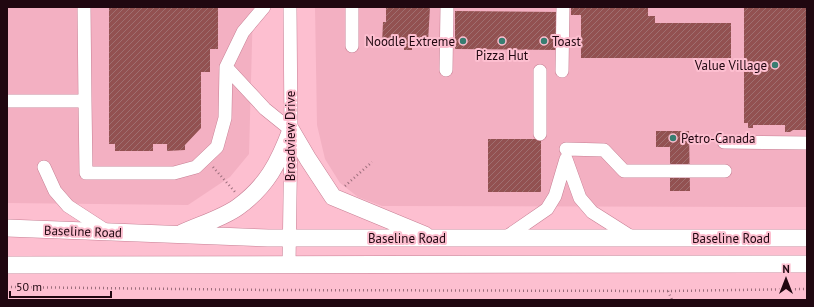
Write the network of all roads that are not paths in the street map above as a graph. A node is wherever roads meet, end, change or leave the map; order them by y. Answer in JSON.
{"nodes":[{"id":1,"x":84,"y":7,"type":"edge"},
{"id":2,"x":264,"y":7,"type":"edge"},
{"id":3,"x":290,"y":7,"type":"edge"},
{"id":4,"x":352,"y":7,"type":"edge"},
{"id":5,"x":447,"y":7,"type":"edge"},
{"id":6,"x":563,"y":7,"type":"edge"},
{"id":7,"x":352,"y":46,"type":"dead end"},
{"id":8,"x":226,"y":66,"type":"junction"},
{"id":9,"x":446,"y":70,"type":"dead end"},
{"id":10,"x":540,"y":71,"type":"dead end"},
{"id":11,"x":562,"y":71,"type":"dead end"},
{"id":12,"x":7,"y":101,"type":"edge"},
{"id":13,"x":86,"y":101,"type":"junction"},
{"id":14,"x":291,"y":130,"type":"junction"},
{"id":15,"x":540,"y":134,"type":"dead end"},
{"id":16,"x":724,"y":142,"type":"dead end"},
{"id":17,"x":807,"y":143,"type":"edge"},
{"id":18,"x":566,"y":149,"type":"dead end"},
{"id":19,"x":44,"y":167,"type":"dead end"},
{"id":20,"x":725,"y":170,"type":"dead end"},
{"id":21,"x":7,"y":228,"type":"edge"},
{"id":22,"x":108,"y":232,"type":"junction"},
{"id":23,"x":178,"y":235,"type":"junction"},
{"id":24,"x":290,"y":238,"type":"junction"},
{"id":25,"x":433,"y":238,"type":"junction"},
{"id":26,"x":505,"y":238,"type":"junction"},
{"id":27,"x":633,"y":238,"type":"junction"},
{"id":28,"x":807,"y":238,"type":"edge"},
{"id":29,"x":807,"y":264,"type":"edge"},
{"id":30,"x":7,"y":265,"type":"edge"},
{"id":31,"x":289,"y":265,"type":"junction"}],
"edges":[{"from":1,"to":13,"type":"street"},
{"from":2,"to":8,"type":"street"},
{"from":3,"to":14,"type":"street","name":"Broadview Drive"},
{"from":4,"to":7,"type":"street"},
{"from":5,"to":9,"type":"street"},
{"from":6,"to":11,"type":"street"},
{"from":8,"to":13,"type":"street"},
{"from":8,"to":14,"type":"street"},
{"from":10,"to":15,"type":"street"},
{"from":12,"to":13,"type":"street"},
{"from":14,"to":23,"type":"main road"},
{"from":14,"to":24,"type":"street","name":"Broadview Drive"},
{"from":14,"to":25,"type":"main road"},
{"from":16,"to":17,"type":"street"},
{"from":18,"to":20,"type":"street"},
{"from":19,"to":22,"type":"street"},
{"from":21,"to":22,"type":"main road","name":"Baseline Road"},
{"from":22,"to":23,"type":"main road","name":"Baseline Road"},
{"from":23,"to":24,"type":"main road","name":"Baseline Road"},
{"from":24,"to":25,"type":"main road","name":"Baseline Road"},
{"from":24,"to":31,"type":"street","name":"Broadview Drive"},
{"from":25,"to":26,"type":"main road","name":"Baseline Road"},
{"from":26,"to":27,"type":"main road","name":"Baseline Road"},
{"from":26,"to":27,"type":"street"},
{"from":27,"to":28,"type":"main road","name":"Baseline Road"},
{"from":29,"to":31,"type":"main road","name":"Baseline Road"},
{"from":30,"to":31,"type":"main road","name":"Baseline Road"}]}
